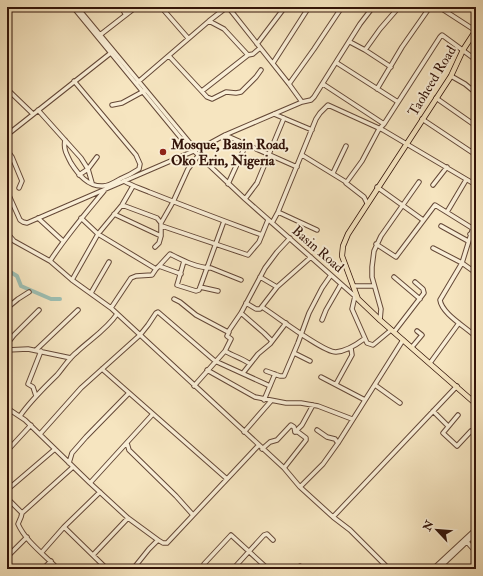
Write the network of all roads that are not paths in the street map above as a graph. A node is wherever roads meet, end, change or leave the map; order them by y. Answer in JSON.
{"nodes":[{"id":1,"x":73,"y":7,"type":"edge"},
{"id":2,"x":77,"y":7,"type":"edge"},
{"id":3,"x":120,"y":7,"type":"edge"},
{"id":4,"x":136,"y":7,"type":"edge"},
{"id":5,"x":161,"y":7,"type":"edge"},
{"id":6,"x":227,"y":7,"type":"edge"},
{"id":7,"x":285,"y":7,"type":"edge"},
{"id":8,"x":309,"y":7,"type":"edge"},
{"id":9,"x":342,"y":7,"type":"edge"},
{"id":10,"x":373,"y":7,"type":"edge"},
{"id":11,"x":399,"y":7,"type":"edge"},
{"id":12,"x":430,"y":7,"type":"edge"},
{"id":13,"x":438,"y":7,"type":"edge"},
{"id":14,"x":126,"y":15,"type":"junction"},
{"id":15,"x":209,"y":21,"type":"junction"},
{"id":16,"x":476,"y":30,"type":"edge"},
{"id":17,"x":100,"y":35,"type":"junction"},
{"id":18,"x":188,"y":38,"type":"junction"},
{"id":19,"x":350,"y":42,"type":"junction"},
{"id":20,"x":257,"y":44,"type":"junction"},
{"id":21,"x":260,"y":48,"type":"junction"},
{"id":22,"x":365,"y":50,"type":"junction"},
{"id":23,"x":463,"y":50,"type":"junction"},
{"id":24,"x":112,"y":52,"type":"junction"},
{"id":25,"x":169,"y":56,"type":"junction"},
{"id":26,"x":248,"y":56,"type":"junction"},
{"id":27,"x":476,"y":60,"type":"edge"},
{"id":28,"x":273,"y":63,"type":"junction"},
{"id":29,"x":337,"y":63,"type":"junction"},
{"id":30,"x":391,"y":67,"type":"junction"},
{"id":31,"x":261,"y":70,"type":"dead end"},
{"id":32,"x":451,"y":76,"type":"junction"},
{"id":33,"x":74,"y":81,"type":"junction"},
{"id":34,"x":138,"y":82,"type":"junction"},
{"id":35,"x":289,"y":84,"type":"junction"},
{"id":36,"x":322,"y":84,"type":"junction"},
{"id":37,"x":7,"y":89,"type":"edge"},
{"id":38,"x":377,"y":89,"type":"junction"},
{"id":39,"x":144,"y":90,"type":"junction"},
{"id":40,"x":202,"y":91,"type":"junction"},
{"id":41,"x":476,"y":93,"type":"edge"},
{"id":42,"x":436,"y":98,"type":"junction"},
{"id":43,"x":302,"y":102,"type":"junction"},
{"id":44,"x":398,"y":102,"type":"junction"},
{"id":45,"x":112,"y":105,"type":"dead end"},
{"id":46,"x":38,"y":110,"type":"junction"},
{"id":47,"x":33,"y":114,"type":"junction"},
{"id":48,"x":274,"y":114,"type":"junction"},
{"id":49,"x":284,"y":118,"type":"junction"},
{"id":50,"x":422,"y":119,"type":"junction"},
{"id":51,"x":384,"y":124,"type":"junction"},
{"id":52,"x":476,"y":126,"type":"edge"},
{"id":53,"x":379,"y":129,"type":"junction"},
{"id":54,"x":312,"y":130,"type":"junction"},
{"id":55,"x":7,"y":134,"type":"edge"},
{"id":56,"x":225,"y":135,"type":"junction"},
{"id":57,"x":65,"y":140,"type":"junction"},
{"id":58,"x":190,"y":143,"type":"junction"},
{"id":59,"x":406,"y":144,"type":"junction"},
{"id":60,"x":186,"y":145,"type":"junction"},
{"id":61,"x":476,"y":145,"type":"edge"},
{"id":62,"x":346,"y":146,"type":"dead end"},
{"id":63,"x":244,"y":149,"type":"dead end"},
{"id":64,"x":7,"y":150,"type":"edge"},
{"id":65,"x":193,"y":150,"type":"junction"},
{"id":66,"x":472,"y":152,"type":"junction"},
{"id":67,"x":269,"y":155,"type":"junction"},
{"id":68,"x":302,"y":155,"type":"junction"},
{"id":69,"x":476,"y":155,"type":"edge"},
{"id":70,"x":198,"y":156,"type":"junction"},
{"id":71,"x":96,"y":157,"type":"dead end"},
{"id":72,"x":297,"y":167,"type":"junction"},
{"id":73,"x":447,"y":167,"type":"junction"},
{"id":74,"x":88,"y":169,"type":"junction"},
{"id":75,"x":333,"y":173,"type":"junction"},
{"id":76,"x":79,"y":175,"type":"junction"},
{"id":77,"x":466,"y":180,"type":"junction"},
{"id":78,"x":124,"y":181,"type":"junction"},
{"id":79,"x":419,"y":182,"type":"dead end"},
{"id":80,"x":92,"y":183,"type":"junction"},
{"id":81,"x":228,"y":184,"type":"junction"},
{"id":82,"x":346,"y":184,"type":"junction"},
{"id":83,"x":476,"y":185,"type":"edge"},
{"id":84,"x":133,"y":186,"type":"junction"},
{"id":85,"x":433,"y":186,"type":"dead end"},
{"id":86,"x":377,"y":187,"type":"junction"},
{"id":87,"x":19,"y":188,"type":"dead end"},
{"id":88,"x":7,"y":190,"type":"edge"},
{"id":89,"x":105,"y":190,"type":"junction"},
{"id":90,"x":245,"y":199,"type":"junction"},
{"id":91,"x":173,"y":202,"type":"junction"},
{"id":92,"x":367,"y":203,"type":"junction"},
{"id":93,"x":122,"y":205,"type":"junction"},
{"id":94,"x":402,"y":205,"type":"junction"},
{"id":95,"x":278,"y":212,"type":"junction"},
{"id":96,"x":447,"y":212,"type":"junction"},
{"id":97,"x":114,"y":214,"type":"junction"},
{"id":98,"x":164,"y":217,"type":"junction"},
{"id":99,"x":38,"y":218,"type":"junction"},
{"id":100,"x":81,"y":218,"type":"junction"},
{"id":101,"x":157,"y":218,"type":"junction"},
{"id":102,"x":476,"y":218,"type":"edge"},
{"id":103,"x":423,"y":220,"type":"junction"},
{"id":104,"x":224,"y":221,"type":"junction"},
{"id":105,"x":270,"y":221,"type":"junction"},
{"id":106,"x":162,"y":224,"type":"junction"},
{"id":107,"x":441,"y":226,"type":"dead end"},
{"id":108,"x":472,"y":228,"type":"junction"},
{"id":109,"x":317,"y":230,"type":"dead end"},
{"id":110,"x":7,"y":233,"type":"edge"},
{"id":111,"x":98,"y":234,"type":"junction"},
{"id":112,"x":470,"y":234,"type":"junction"},
{"id":113,"x":262,"y":235,"type":"junction"},
{"id":114,"x":160,"y":236,"type":"junction"},
{"id":115,"x":290,"y":238,"type":"junction"},
{"id":116,"x":476,"y":238,"type":"edge"},
{"id":117,"x":63,"y":241,"type":"junction"},
{"id":118,"x":468,"y":241,"type":"junction"},
{"id":119,"x":216,"y":243,"type":"junction"},
{"id":120,"x":376,"y":244,"type":"junction"},
{"id":121,"x":155,"y":247,"type":"dead end"},
{"id":122,"x":433,"y":248,"type":"dead end"},
{"id":123,"x":311,"y":257,"type":"junction"},
{"id":124,"x":50,"y":261,"type":"junction"},
{"id":125,"x":184,"y":261,"type":"junction"},
{"id":126,"x":109,"y":262,"type":"dead end"},
{"id":127,"x":462,"y":263,"type":"junction"},
{"id":128,"x":159,"y":266,"type":"junction"},
{"id":129,"x":206,"y":268,"type":"junction"},
{"id":130,"x":156,"y":269,"type":"junction"},
{"id":131,"x":476,"y":273,"type":"edge"},
{"id":132,"x":181,"y":274,"type":"junction"},
{"id":133,"x":331,"y":275,"type":"junction"},
{"id":134,"x":260,"y":277,"type":"junction"},
{"id":135,"x":394,"y":277,"type":"dead end"},
{"id":136,"x":72,"y":280,"type":"junction"},
{"id":137,"x":240,"y":280,"type":"dead end"},
{"id":138,"x":415,"y":282,"type":"dead end"},
{"id":139,"x":341,"y":284,"type":"junction"},
{"id":140,"x":352,"y":286,"type":"junction"},
{"id":141,"x":373,"y":286,"type":"junction"},
{"id":142,"x":200,"y":287,"type":"junction"},
{"id":143,"x":277,"y":288,"type":"junction"},
{"id":144,"x":218,"y":291,"type":"dead end"},
{"id":145,"x":30,"y":292,"type":"dead end"},
{"id":146,"x":91,"y":293,"type":"junction"},
{"id":147,"x":357,"y":298,"type":"junction"},
{"id":148,"x":420,"y":298,"type":"junction"},
{"id":149,"x":174,"y":299,"type":"dead end"},
{"id":150,"x":246,"y":303,"type":"junction"},
{"id":151,"x":262,"y":307,"type":"junction"},
{"id":152,"x":7,"y":308,"type":"edge"},
{"id":153,"x":111,"y":308,"type":"junction"},
{"id":154,"x":39,"y":310,"type":"dead end"},
{"id":155,"x":78,"y":310,"type":"dead end"},
{"id":156,"x":241,"y":313,"type":"junction"},
{"id":157,"x":116,"y":314,"type":"junction"},
{"id":158,"x":322,"y":320,"type":"dead end"},
{"id":159,"x":380,"y":320,"type":"junction"},
{"id":160,"x":286,"y":323,"type":"junction"},
{"id":161,"x":459,"y":323,"type":"junction"},
{"id":162,"x":393,"y":331,"type":"junction"},
{"id":163,"x":417,"y":331,"type":"dead end"},
{"id":164,"x":228,"y":332,"type":"junction"},
{"id":165,"x":475,"y":334,"type":"edge"},
{"id":166,"x":140,"y":335,"type":"junction"},
{"id":167,"x":301,"y":335,"type":"junction"},
{"id":168,"x":364,"y":339,"type":"junction"},
{"id":169,"x":403,"y":340,"type":"junction"},
{"id":170,"x":272,"y":341,"type":"junction"},
{"id":171,"x":7,"y":344,"type":"edge"},
{"id":172,"x":351,"y":348,"type":"junction"},
{"id":173,"x":412,"y":348,"type":"junction"},
{"id":174,"x":7,"y":350,"type":"edge"},
{"id":175,"x":36,"y":350,"type":"junction"},
{"id":176,"x":41,"y":351,"type":"junction"},
{"id":177,"x":224,"y":351,"type":"junction"},
{"id":178,"x":294,"y":353,"type":"junction"},
{"id":179,"x":71,"y":358,"type":"junction"},
{"id":180,"x":215,"y":361,"type":"junction"},
{"id":181,"x":310,"y":361,"type":"dead end"},
{"id":182,"x":430,"y":363,"type":"junction"},
{"id":183,"x":250,"y":364,"type":"junction"},
{"id":184,"x":102,"y":369,"type":"junction"},
{"id":185,"x":207,"y":370,"type":"junction"},
{"id":186,"x":266,"y":371,"type":"dead end"},
{"id":187,"x":243,"y":373,"type":"junction"},
{"id":188,"x":275,"y":374,"type":"junction"},
{"id":189,"x":321,"y":377,"type":"dead end"},
{"id":190,"x":336,"y":384,"type":"junction"},
{"id":191,"x":375,"y":385,"type":"junction"},
{"id":192,"x":194,"y":386,"type":"junction"},
{"id":193,"x":270,"y":386,"type":"junction"},
{"id":194,"x":457,"y":386,"type":"junction"},
{"id":195,"x":129,"y":393,"type":"junction"},
{"id":196,"x":36,"y":396,"type":"junction"},
{"id":197,"x":264,"y":400,"type":"junction"},
{"id":198,"x":365,"y":400,"type":"junction"},
{"id":199,"x":271,"y":401,"type":"junction"},
{"id":200,"x":400,"y":403,"type":"dead end"},
{"id":201,"x":476,"y":404,"type":"edge"},
{"id":202,"x":313,"y":405,"type":"junction"},
{"id":203,"x":7,"y":408,"type":"edge"},
{"id":204,"x":12,"y":410,"type":"junction"},
{"id":205,"x":433,"y":411,"type":"junction"},
{"id":206,"x":7,"y":415,"type":"edge"},
{"id":207,"x":152,"y":415,"type":"junction"},
{"id":208,"x":458,"y":415,"type":"dead end"},
{"id":209,"x":20,"y":416,"type":"junction"},
{"id":210,"x":352,"y":419,"type":"junction"},
{"id":211,"x":31,"y":426,"type":"junction"},
{"id":212,"x":448,"y":426,"type":"junction"},
{"id":213,"x":317,"y":430,"type":"dead end"},
{"id":214,"x":471,"y":431,"type":"dead end"},
{"id":215,"x":244,"y":432,"type":"junction"},
{"id":216,"x":295,"y":432,"type":"junction"},
{"id":217,"x":40,"y":434,"type":"junction"},
{"id":218,"x":127,"y":443,"type":"junction"},
{"id":219,"x":338,"y":443,"type":"junction"},
{"id":220,"x":258,"y":446,"type":"junction"},
{"id":221,"x":123,"y":448,"type":"junction"},
{"id":222,"x":56,"y":449,"type":"junction"},
{"id":223,"x":262,"y":449,"type":"junction"},
{"id":224,"x":129,"y":450,"type":"junction"},
{"id":225,"x":7,"y":451,"type":"edge"},
{"id":226,"x":72,"y":453,"type":"junction"},
{"id":227,"x":62,"y":456,"type":"junction"},
{"id":228,"x":69,"y":463,"type":"junction"},
{"id":229,"x":73,"y":467,"type":"junction"},
{"id":230,"x":284,"y":468,"type":"junction"},
{"id":231,"x":227,"y":479,"type":"junction"},
{"id":232,"x":90,"y":483,"type":"junction"},
{"id":233,"x":300,"y":487,"type":"junction"},
{"id":234,"x":7,"y":490,"type":"edge"},
{"id":235,"x":100,"y":492,"type":"junction"},
{"id":236,"x":7,"y":498,"type":"edge"},
{"id":237,"x":22,"y":513,"type":"junction"},
{"id":238,"x":193,"y":515,"type":"junction"},
{"id":239,"x":333,"y":517,"type":"junction"},
{"id":240,"x":128,"y":518,"type":"junction"},
{"id":241,"x":64,"y":527,"type":"junction"},
{"id":242,"x":476,"y":529,"type":"edge"},
{"id":243,"x":476,"y":534,"type":"edge"},
{"id":244,"x":27,"y":537,"type":"junction"},
{"id":245,"x":153,"y":538,"type":"junction"},
{"id":246,"x":158,"y":540,"type":"junction"},
{"id":247,"x":273,"y":540,"type":"dead end"},
{"id":248,"x":467,"y":542,"type":"junction"},
{"id":249,"x":149,"y":549,"type":"junction"},
{"id":250,"x":249,"y":551,"type":"junction"},
{"id":251,"x":42,"y":552,"type":"junction"},
{"id":252,"x":476,"y":552,"type":"edge"},
{"id":253,"x":93,"y":555,"type":"junction"},
{"id":254,"x":7,"y":557,"type":"edge"},
{"id":255,"x":51,"y":561,"type":"junction"},
{"id":256,"x":43,"y":569,"type":"edge"},
{"id":257,"x":58,"y":569,"type":"edge"},
{"id":258,"x":107,"y":569,"type":"edge"},
{"id":259,"x":133,"y":569,"type":"edge"},
{"id":260,"x":204,"y":569,"type":"edge"},
{"id":261,"x":233,"y":569,"type":"edge"},
{"id":262,"x":268,"y":569,"type":"edge"},
{"id":263,"x":295,"y":569,"type":"edge"},
{"id":264,"x":305,"y":569,"type":"edge"},
{"id":265,"x":388,"y":569,"type":"edge"},
{"id":266,"x":433,"y":569,"type":"edge"},
{"id":267,"x":438,"y":569,"type":"edge"}],
"edges":[{"from":1,"to":24,"type":"street","name":"Basin Road"},
{"from":2,"to":17,"type":"street","name":"Basin Road"},
{"from":3,"to":14,"type":"street"},
{"from":4,"to":14,"type":"street"},
{"from":5,"to":18,"type":"street"},
{"from":6,"to":15,"type":"street"},
{"from":6,"to":20,"type":"street"},
{"from":7,"to":20,"type":"street"},
{"from":8,"to":28,"type":"street"},
{"from":9,"to":35,"type":"street"},
{"from":10,"to":19,"type":"street"},
{"from":11,"to":22,"type":"street"},
{"from":12,"to":30,"type":"street"},
{"from":13,"to":16,"type":"street"},
{"from":14,"to":17,"type":"street"},
{"from":15,"to":18,"type":"street"},
{"from":15,"to":26,"type":"street"},
{"from":16,"to":23,"type":"main road","name":"Taoheed Road"},
{"from":17,"to":24,"type":"street","name":"Basin Road"},
{"from":18,"to":25,"type":"street"},
{"from":19,"to":22,"type":"street"},
{"from":19,"to":29,"type":"street"},
{"from":20,"to":21,"type":"street"},
{"from":21,"to":26,"type":"street"},
{"from":21,"to":28,"type":"street"},
{"from":22,"to":30,"type":"street"},
{"from":23,"to":27,"type":"street"},
{"from":23,"to":32,"type":"main road","name":"Taoheed Road"},
{"from":23,"to":44,"type":"street"},
{"from":24,"to":33,"type":"street"},
{"from":24,"to":34,"type":"street","name":"Basin Road"},
{"from":24,"to":39,"type":"street","name":"Basin Road"},
{"from":25,"to":34,"type":"street"},
{"from":25,"to":40,"type":"street"},
{"from":26,"to":40,"type":"street"},
{"from":28,"to":35,"type":"street"},
{"from":29,"to":36,"type":"street"},
{"from":29,"to":38,"type":"street"},
{"from":30,"to":38,"type":"street"},
{"from":31,"to":40,"type":"street"},
{"from":32,"to":41,"type":"street"},
{"from":32,"to":42,"type":"main road","name":"Taoheed Road"},
{"from":33,"to":46,"type":"street"},
{"from":33,"to":80,"type":"street"},
{"from":34,"to":39,"type":"street","name":"Basin Road"},
{"from":35,"to":43,"type":"street"},
{"from":36,"to":43,"type":"street"},
{"from":36,"to":51,"type":"street"},
{"from":37,"to":47,"type":"street"},
{"from":38,"to":44,"type":"street"},
{"from":39,"to":45,"type":"street"},
{"from":39,"to":58,"type":"street","name":"Basin Road"},
{"from":39,"to":60,"type":"street","name":"Basin Road"},
{"from":42,"to":50,"type":"main road","name":"Taoheed Road"},
{"from":42,"to":52,"type":"street"},
{"from":43,"to":48,"type":"street"},
{"from":44,"to":51,"type":"street"},
{"from":46,"to":47,"type":"street"},
{"from":46,"to":57,"type":"street"},
{"from":47,"to":55,"type":"street"},
{"from":48,"to":49,"type":"street"},
{"from":48,"to":56,"type":"street"},
{"from":49,"to":54,"type":"street"},
{"from":49,"to":67,"type":"street"},
{"from":50,"to":59,"type":"main road","name":"Taoheed Road"},
{"from":50,"to":66,"type":"street"},
{"from":51,"to":53,"type":"street"},
{"from":53,"to":54,"type":"street"},
{"from":53,"to":59,"type":"street"},
{"from":53,"to":82,"type":"street"},
{"from":54,"to":68,"type":"street"},
{"from":56,"to":65,"type":"street"},
{"from":56,"to":67,"type":"street"},
{"from":57,"to":74,"type":"street"},
{"from":57,"to":76,"type":"street"},
{"from":58,"to":60,"type":"street"},
{"from":58,"to":65,"type":"street","name":"Basin Road"},
{"from":59,"to":73,"type":"street"},
{"from":59,"to":86,"type":"main road","name":"Taoheed Road"},
{"from":60,"to":65,"type":"street","name":"Basin Road"},
{"from":61,"to":66,"type":"street"},
{"from":62,"to":75,"type":"street"},
{"from":63,"to":81,"type":"street"},
{"from":64,"to":87,"type":"street"},
{"from":65,"to":70,"type":"street","name":"Basin Road"},
{"from":65,"to":78,"type":"street"},
{"from":66,"to":69,"type":"street"},
{"from":67,"to":72,"type":"street"},
{"from":67,"to":90,"type":"street"},
{"from":68,"to":72,"type":"street"},
{"from":68,"to":75,"type":"street"},
{"from":70,"to":81,"type":"street","name":"Basin Road"},
{"from":70,"to":91,"type":"street"},
{"from":71,"to":74,"type":"street"},
{"from":72,"to":95,"type":"street"},
{"from":73,"to":77,"type":"street"},
{"from":73,"to":85,"type":"street"},
{"from":74,"to":76,"type":"street"},
{"from":74,"to":80,"type":"street"},
{"from":75,"to":82,"type":"street"},
{"from":76,"to":80,"type":"street"},
{"from":77,"to":83,"type":"street"},
{"from":77,"to":96,"type":"street"},
{"from":78,"to":84,"type":"street"},
{"from":78,"to":89,"type":"street"},
{"from":79,"to":94,"type":"street"},
{"from":81,"to":90,"type":"street","name":"Basin Road"},
{"from":82,"to":92,"type":"street"},
{"from":84,"to":91,"type":"street"},
{"from":84,"to":93,"type":"street"},
{"from":86,"to":92,"type":"main road","name":"Taoheed Road"},
{"from":86,"to":94,"type":"street"},
{"from":88,"to":99,"type":"street"},
{"from":89,"to":99,"type":"street"},
{"from":89,"to":100,"type":"street"},
{"from":90,"to":105,"type":"street","name":"Basin Road"},
{"from":91,"to":98,"type":"street"},
{"from":91,"to":104,"type":"street"},
{"from":92,"to":140,"type":"main road","name":"Taoheed Road"},
{"from":93,"to":97,"type":"street"},
{"from":93,"to":101,"type":"street"},
{"from":94,"to":103,"type":"street"},
{"from":94,"to":120,"type":"street"},
{"from":95,"to":105,"type":"street"},
{"from":95,"to":109,"type":"street"},
{"from":96,"to":103,"type":"street"},
{"from":96,"to":108,"type":"street"},
{"from":97,"to":111,"type":"street"},
{"from":97,"to":114,"type":"street"},
{"from":98,"to":101,"type":"street"},
{"from":98,"to":106,"type":"street"},
{"from":99,"to":117,"type":"street"},
{"from":100,"to":111,"type":"street"},
{"from":100,"to":117,"type":"street"},
{"from":101,"to":106,"type":"street"},
{"from":102,"to":108,"type":"street"},
{"from":103,"to":120,"type":"street"},
{"from":104,"to":113,"type":"street"},
{"from":104,"to":119,"type":"street"},
{"from":105,"to":113,"type":"street"},
{"from":105,"to":115,"type":"street","name":"Basin Road"},
{"from":106,"to":114,"type":"street"},
{"from":106,"to":119,"type":"street"},
{"from":107,"to":118,"type":"street"},
{"from":108,"to":112,"type":"street"},
{"from":110,"to":124,"type":"street"},
{"from":111,"to":130,"type":"street"},
{"from":111,"to":136,"type":"street"},
{"from":112,"to":116,"type":"street"},
{"from":112,"to":118,"type":"street"},
{"from":113,"to":119,"type":"street"},
{"from":114,"to":121,"type":"street"},
{"from":115,"to":123,"type":"street","name":"Basin Road"},
{"from":115,"to":134,"type":"street"},
{"from":117,"to":124,"type":"street"},
{"from":118,"to":127,"type":"street"},
{"from":119,"to":129,"type":"street"},
{"from":120,"to":141,"type":"street"},
{"from":122,"to":127,"type":"street"},
{"from":123,"to":133,"type":"street","name":"Basin Road"},
{"from":123,"to":143,"type":"street"},
{"from":124,"to":136,"type":"street"},
{"from":125,"to":128,"type":"street"},
{"from":125,"to":129,"type":"street"},
{"from":125,"to":132,"type":"street"},
{"from":126,"to":146,"type":"street"},
{"from":127,"to":131,"type":"street"},
{"from":127,"to":161,"type":"street"},
{"from":128,"to":130,"type":"street"},
{"from":128,"to":132,"type":"street"},
{"from":129,"to":137,"type":"street"},
{"from":129,"to":142,"type":"street"},
{"from":130,"to":153,"type":"street"},
{"from":132,"to":142,"type":"street"},
{"from":133,"to":139,"type":"street","name":"Basin Road"},
{"from":133,"to":167,"type":"street"},
{"from":134,"to":143,"type":"street"},
{"from":134,"to":150,"type":"street"},
{"from":135,"to":148,"type":"street"},
{"from":136,"to":146,"type":"street"},
{"from":138,"to":148,"type":"street"},
{"from":139,"to":147,"type":"street","name":"Basin Road"},
{"from":139,"to":158,"type":"street"},
{"from":140,"to":141,"type":"street"},
{"from":140,"to":147,"type":"main road","name":"Taoheed Road"},
{"from":141,"to":159,"type":"street"},
{"from":142,"to":144,"type":"street"},
{"from":143,"to":151,"type":"street"},
{"from":145,"to":152,"type":"street"},
{"from":146,"to":153,"type":"street"},
{"from":147,"to":159,"type":"main road","name":"Basin Road"},
{"from":147,"to":168,"type":"street"},
{"from":148,"to":162,"type":"street"},
{"from":149,"to":164,"type":"street"},
{"from":150,"to":151,"type":"street"},
{"from":150,"to":156,"type":"street"},
{"from":151,"to":160,"type":"street"},
{"from":153,"to":157,"type":"street"},
{"from":154,"to":171,"type":"street"},
{"from":155,"to":175,"type":"street"},
{"from":156,"to":164,"type":"street"},
{"from":156,"to":170,"type":"street"},
{"from":157,"to":166,"type":"street"},
{"from":157,"to":179,"type":"street"},
{"from":159,"to":162,"type":"main road","name":"Basin Road"},
{"from":160,"to":167,"type":"street"},
{"from":160,"to":170,"type":"street"},
{"from":161,"to":165,"type":"street"},
{"from":161,"to":182,"type":"street"},
{"from":162,"to":168,"type":"street"},
{"from":162,"to":169,"type":"main road","name":"Basin Road"},
{"from":163,"to":173,"type":"street"},
{"from":164,"to":177,"type":"street"},
{"from":166,"to":180,"type":"street"},
{"from":166,"to":184,"type":"street"},
{"from":166,"to":192,"type":"street"},
{"from":167,"to":172,"type":"street"},
{"from":167,"to":178,"type":"street"},
{"from":168,"to":172,"type":"street"},
{"from":169,"to":173,"type":"main road","name":"Basin Road"},
{"from":169,"to":191,"type":"street"},
{"from":170,"to":183,"type":"street"},
{"from":172,"to":190,"type":"street"},
{"from":173,"to":182,"type":"main road","name":"Basin Road"},
{"from":174,"to":175,"type":"street"},
{"from":175,"to":176,"type":"street"},
{"from":176,"to":179,"type":"street"},
{"from":176,"to":196,"type":"street"},
{"from":177,"to":180,"type":"street"},
{"from":177,"to":183,"type":"street"},
{"from":178,"to":181,"type":"street"},
{"from":178,"to":188,"type":"street"},
{"from":179,"to":196,"type":"street"},
{"from":180,"to":185,"type":"street"},
{"from":180,"to":187,"type":"street"},
{"from":182,"to":194,"type":"main road","name":"Basin Road"},
{"from":183,"to":187,"type":"street"},
{"from":184,"to":195,"type":"street"},
{"from":184,"to":217,"type":"street"},
{"from":185,"to":192,"type":"street"},
{"from":185,"to":197,"type":"street"},
{"from":186,"to":188,"type":"street"},
{"from":187,"to":193,"type":"street"},
{"from":188,"to":193,"type":"street"},
{"from":189,"to":190,"type":"street"},
{"from":190,"to":198,"type":"street"},
{"from":191,"to":198,"type":"street"},
{"from":191,"to":200,"type":"street"},
{"from":192,"to":215,"type":"street"},
{"from":193,"to":197,"type":"street"},
{"from":194,"to":201,"type":"main road","name":"Basin Road"},
{"from":194,"to":205,"type":"street"},
{"from":195,"to":207,"type":"street"},
{"from":195,"to":226,"type":"street"},
{"from":196,"to":209,"type":"street"},
{"from":197,"to":199,"type":"street"},
{"from":198,"to":210,"type":"street"},
{"from":199,"to":202,"type":"street"},
{"from":199,"to":215,"type":"street"},
{"from":202,"to":210,"type":"street"},
{"from":202,"to":216,"type":"street"},
{"from":203,"to":204,"type":"street"},
{"from":204,"to":206,"type":"street"},
{"from":204,"to":209,"type":"street"},
{"from":205,"to":212,"type":"street"},
{"from":205,"to":239,"type":"street"},
{"from":207,"to":218,"type":"street"},
{"from":207,"to":231,"type":"street"},
{"from":208,"to":212,"type":"street"},
{"from":209,"to":211,"type":"street"},
{"from":210,"to":219,"type":"street"},
{"from":211,"to":217,"type":"street"},
{"from":211,"to":225,"type":"street"},
{"from":212,"to":214,"type":"street"},
{"from":213,"to":219,"type":"street"},
{"from":215,"to":220,"type":"street"},
{"from":216,"to":223,"type":"street"},
{"from":216,"to":230,"type":"street"},
{"from":217,"to":222,"type":"street"},
{"from":218,"to":221,"type":"street"},
{"from":218,"to":224,"type":"street"},
{"from":219,"to":233,"type":"street"},
{"from":220,"to":223,"type":"street"},
{"from":220,"to":231,"type":"street"},
{"from":221,"to":224,"type":"street"},
{"from":221,"to":232,"type":"street"},
{"from":222,"to":227,"type":"street"},
{"from":222,"to":234,"type":"street"},
{"from":223,"to":230,"type":"street"},
{"from":224,"to":238,"type":"street"},
{"from":226,"to":227,"type":"street"},
{"from":226,"to":228,"type":"street"},
{"from":227,"to":228,"type":"street"},
{"from":228,"to":229,"type":"street"},
{"from":229,"to":232,"type":"street"},
{"from":229,"to":237,"type":"street"},
{"from":230,"to":233,"type":"street"},
{"from":231,"to":238,"type":"street"},
{"from":232,"to":235,"type":"street"},
{"from":233,"to":239,"type":"street"},
{"from":235,"to":240,"type":"street"},
{"from":235,"to":241,"type":"street"},
{"from":236,"to":237,"type":"street"},
{"from":237,"to":244,"type":"street"},
{"from":238,"to":246,"type":"street"},
{"from":239,"to":265,"type":"street"},
{"from":240,"to":245,"type":"street"},
{"from":240,"to":253,"type":"street"},
{"from":241,"to":251,"type":"street"},
{"from":241,"to":253,"type":"street"},
{"from":242,"to":266,"type":"street"},
{"from":243,"to":248,"type":"street"},
{"from":244,"to":251,"type":"street"},
{"from":244,"to":254,"type":"street"},
{"from":245,"to":246,"type":"street"},
{"from":245,"to":249,"type":"street"},
{"from":246,"to":249,"type":"street"},
{"from":247,"to":250,"type":"street"},
{"from":248,"to":252,"type":"street"},
{"from":248,"to":267,"type":"street"},
{"from":249,"to":259,"type":"street"},
{"from":250,"to":260,"type":"street"},
{"from":250,"to":261,"type":"street"},
{"from":250,"to":262,"type":"street"},
{"from":251,"to":255,"type":"street"},
{"from":253,"to":258,"type":"street"},
{"from":255,"to":256,"type":"street"},
{"from":255,"to":257,"type":"street"},
{"from":263,"to":264,"type":"street"}]}
